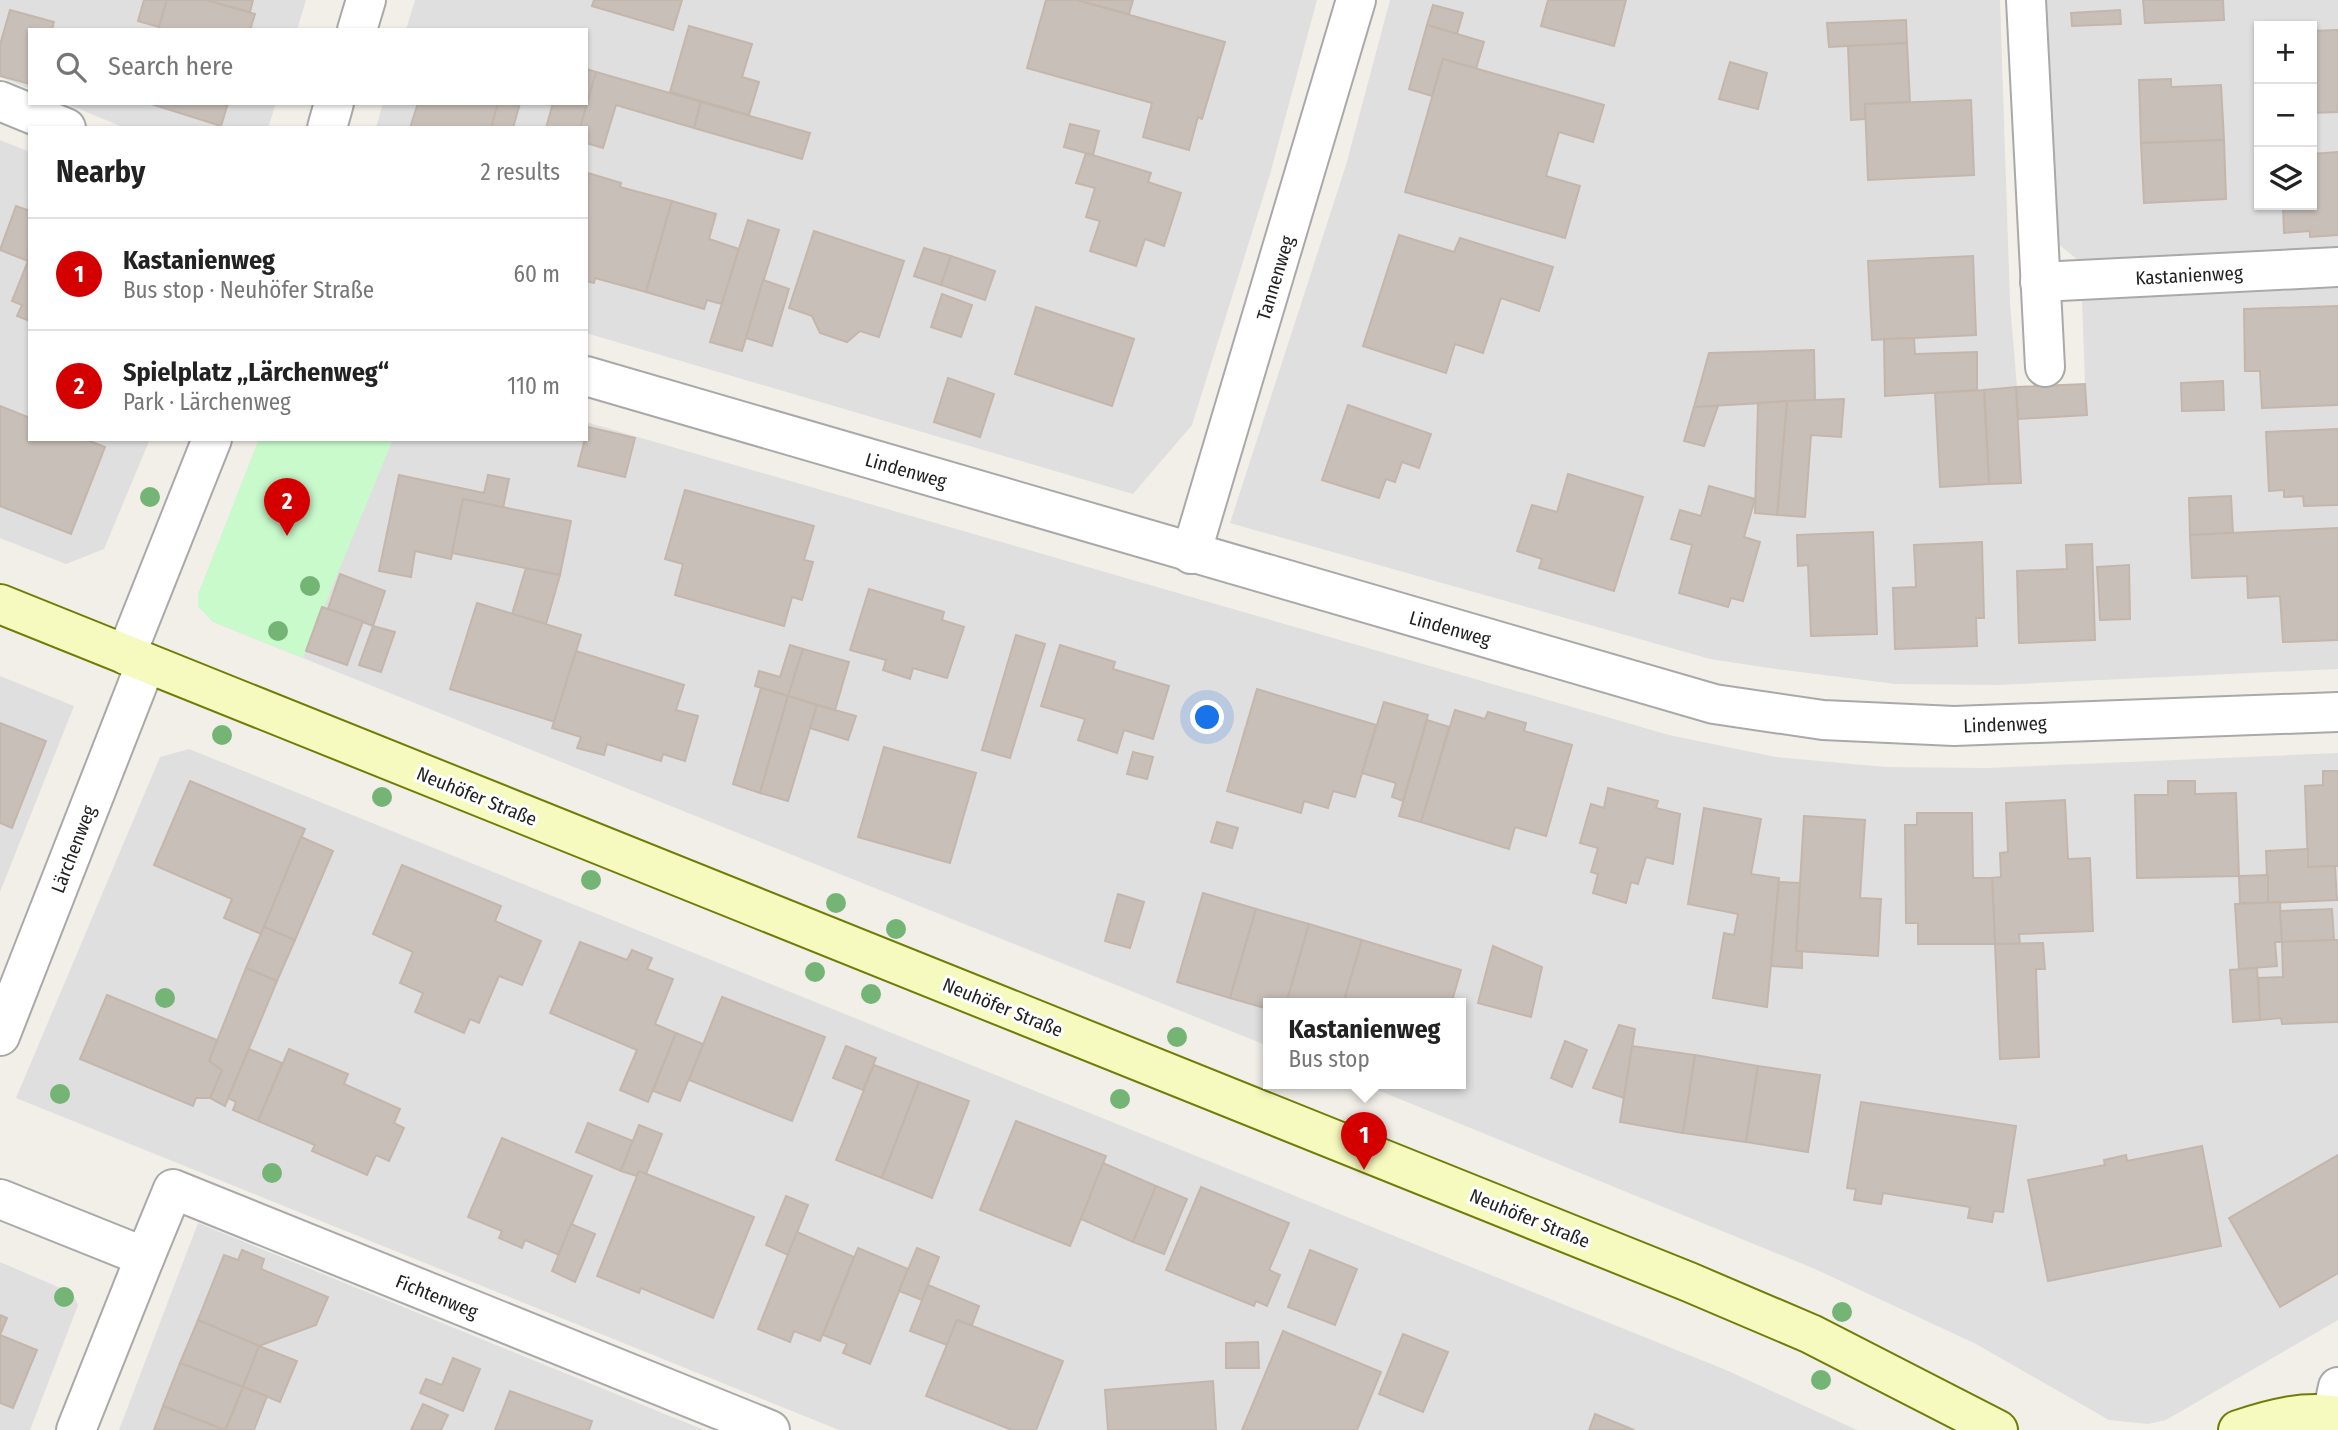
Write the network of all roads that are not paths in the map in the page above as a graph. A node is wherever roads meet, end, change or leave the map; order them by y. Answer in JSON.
{"nodes":[{"id":1,"x":366,"y":0,"type":"edge"},
{"id":2,"x":1356,"y":0,"type":"edge"},
{"id":3,"x":2025,"y":0,"type":"edge"},
{"id":4,"x":358,"y":28,"type":"edge"},
{"id":5,"x":0,"y":101,"type":"edge"},
{"id":6,"x":333,"y":105,"type":"edge"},
{"id":7,"x":61,"y":126,"type":"edge"},
{"id":8,"x":328,"y":126,"type":"edge"},
{"id":9,"x":2338,"y":267,"type":"edge"},
{"id":10,"x":2040,"y":282,"type":"junction"},
{"id":11,"x":2045,"y":367,"type":"dead end"},
{"id":12,"x":588,"y":377,"type":"edge"},
{"id":13,"x":211,"y":441,"type":"edge"},
{"id":14,"x":1191,"y":554,"type":"junction"},
{"id":15,"x":0,"y":604,"type":"edge"},
{"id":16,"x":136,"y":659,"type":"junction"},
{"id":17,"x":2338,"y":712,"type":"edge"},
{"id":18,"x":0,"y":1036,"type":"edge"},
{"id":19,"x":0,"y":1199,"type":"edge"},
{"id":20,"x":145,"y":1257,"type":"junction"},
{"id":21,"x":2336,"y":1406,"type":"edge"},
{"id":22,"x":76,"y":1430,"type":"edge"},
{"id":23,"x":770,"y":1430,"type":"edge"},
{"id":24,"x":1998,"y":1430,"type":"edge"},
{"id":25,"x":2238,"y":1430,"type":"edge"}],
"edges":[{"from":1,"to":4,"type":"street"},
{"from":2,"to":14,"type":"street","name":"Tannenweg"},
{"from":3,"to":10,"type":"street"},
{"from":5,"to":7,"type":"street"},
{"from":6,"to":8,"type":"street"},
{"from":9,"to":10,"type":"street","name":"Kastanienweg"},
{"from":10,"to":11,"type":"street"},
{"from":12,"to":14,"type":"street","name":"Lindenweg"},
{"from":13,"to":16,"type":"street","name":"Lärchenweg"},
{"from":14,"to":17,"type":"street","name":"Lindenweg"},
{"from":15,"to":16,"type":"street","name":"Neuhöfer Straße"},
{"from":16,"to":18,"type":"street","name":"Lärchenweg"},
{"from":16,"to":24,"type":"street","name":"Neuhöfer Straße"},
{"from":19,"to":20,"type":"street"},
{"from":20,"to":22,"type":"street"},
{"from":20,"to":23,"type":"street","name":"Fichtenweg"},
{"from":21,"to":25,"type":"street"}]}
